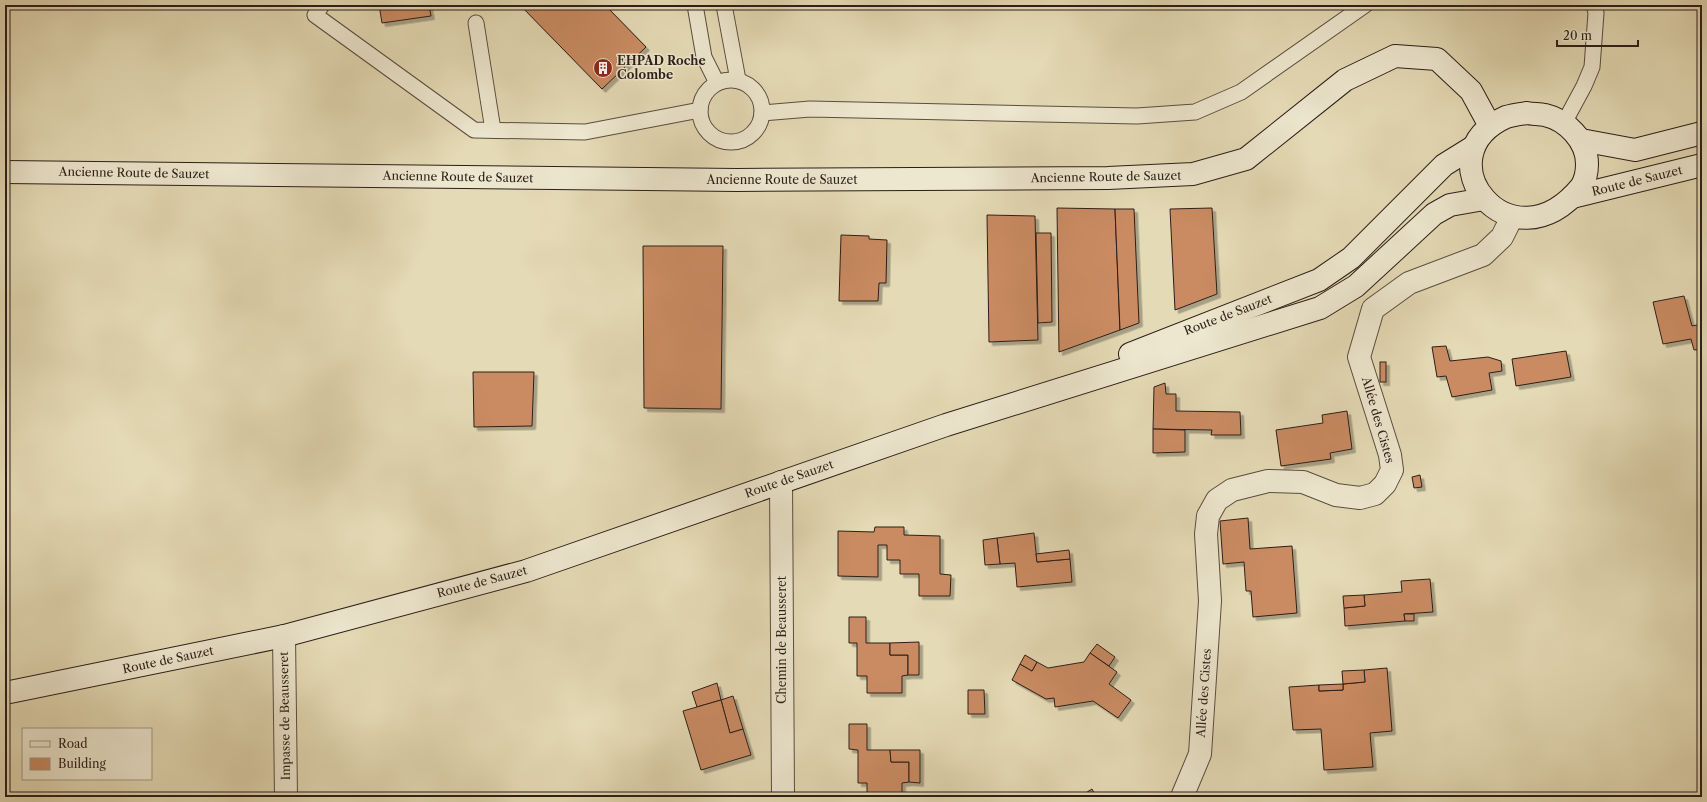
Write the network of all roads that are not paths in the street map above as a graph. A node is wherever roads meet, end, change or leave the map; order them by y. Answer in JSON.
{"nodes":[{"id":1,"x":322,"y":5,"type":"edge"},
{"id":2,"x":695,"y":5,"type":"edge"},
{"id":3,"x":724,"y":5,"type":"edge"},
{"id":4,"x":1365,"y":5,"type":"edge"},
{"id":5,"x":1594,"y":5,"type":"edge"},
{"id":6,"x":476,"y":23,"type":"dead end"},
{"id":7,"x":738,"y":80,"type":"junction"},
{"id":8,"x":717,"y":83,"type":"junction"},
{"id":9,"x":700,"y":110,"type":"junction"},
{"id":10,"x":762,"y":113,"type":"junction"},
{"id":11,"x":1564,"y":123,"type":"junction"},
{"id":12,"x":1490,"y":126,"type":"junction"},
{"id":13,"x":493,"y":130,"type":"junction"},
{"id":14,"x":1702,"y":134,"type":"edge"},
{"id":15,"x":1581,"y":140,"type":"junction"},
{"id":16,"x":1473,"y":147,"type":"junction"},
{"id":17,"x":1702,"y":165,"type":"edge"},
{"id":18,"x":5,"y":172,"type":"edge"},
{"id":19,"x":1572,"y":197,"type":"junction"},
{"id":20,"x":1484,"y":198,"type":"junction"},
{"id":21,"x":1512,"y":217,"type":"junction"},
{"id":22,"x":946,"y":425,"type":"junction"},
{"id":23,"x":781,"y":482,"type":"junction"},
{"id":24,"x":284,"y":636,"type":"junction"},
{"id":25,"x":5,"y":693,"type":"edge"},
{"id":26,"x":286,"y":797,"type":"edge"},
{"id":27,"x":783,"y":797,"type":"edge"},
{"id":28,"x":1182,"y":797,"type":"edge"}],
"edges":[{"from":1,"to":13,"type":"lane"},
{"from":2,"to":8,"type":"lane"},
{"from":3,"to":7,"type":"lane"},
{"from":4,"to":10,"type":"lane"},
{"from":5,"to":11,"type":"lane"},
{"from":6,"to":13,"type":"lane"},
{"from":7,"to":8,"type":"lane"},
{"from":7,"to":10,"type":"lane"},
{"from":8,"to":9,"type":"lane"},
{"from":9,"to":10,"type":"lane"},
{"from":9,"to":13,"type":"lane"},
{"from":11,"to":12,"type":"street"},
{"from":11,"to":15,"type":"street"},
{"from":12,"to":16,"type":"street"},
{"from":12,"to":18,"type":"street","name":"Ancienne Route de Sauzet"},
{"from":14,"to":15,"type":"street"},
{"from":15,"to":19,"type":"street"},
{"from":16,"to":20,"type":"street"},
{"from":16,"to":22,"type":"street","name":"Route de Sauzet"},
{"from":17,"to":19,"type":"street","name":"Route de Sauzet"},
{"from":19,"to":21,"type":"street"},
{"from":20,"to":21,"type":"street"},
{"from":20,"to":22,"type":"street","name":"Route de Sauzet"},
{"from":21,"to":28,"type":"street","name":"Allée des Cistes"},
{"from":22,"to":23,"type":"street","name":"Route de Sauzet"},
{"from":23,"to":24,"type":"street","name":"Route de Sauzet"},
{"from":23,"to":27,"type":"street","name":"Chemin de Beausseret"},
{"from":24,"to":25,"type":"street","name":"Route de Sauzet"},
{"from":24,"to":26,"type":"street","name":"Impasse de Beausseret"}]}
